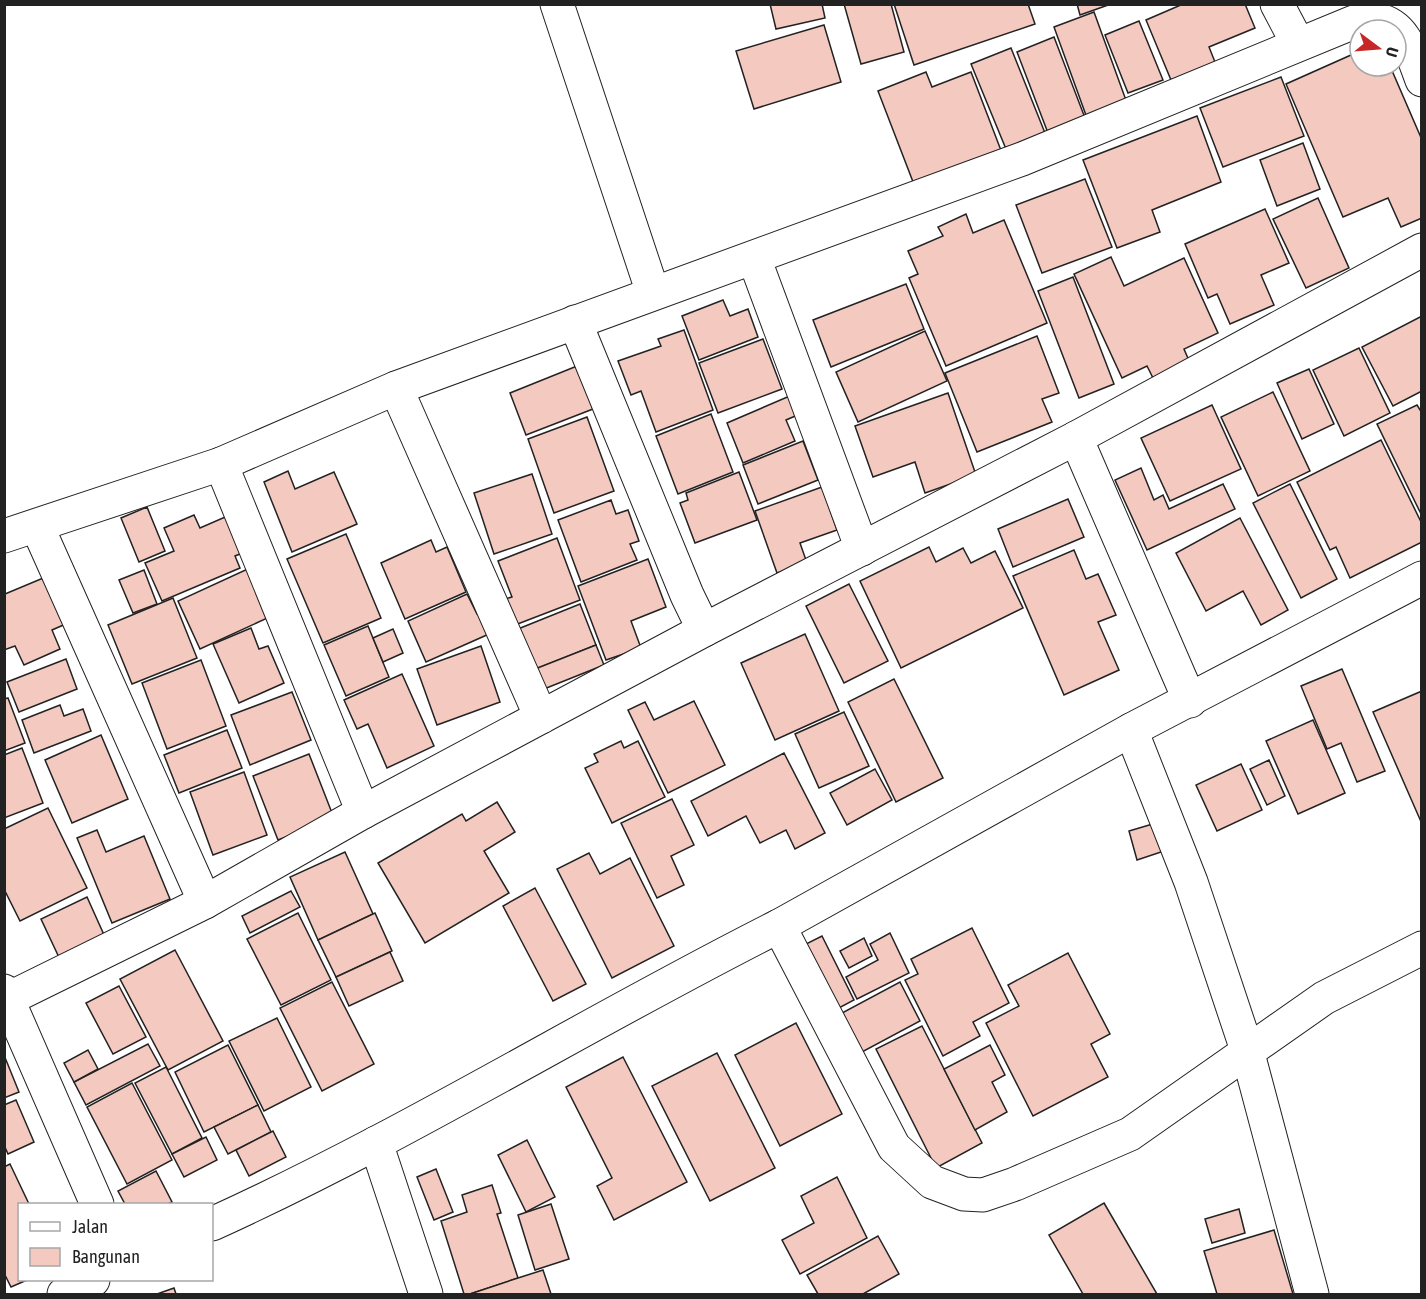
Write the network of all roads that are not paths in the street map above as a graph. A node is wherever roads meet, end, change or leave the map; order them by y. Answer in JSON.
{"nodes":[{"id":1,"x":557,"y":4,"type":"edge"},
{"id":2,"x":1277,"y":4,"type":"edge"},
{"id":3,"x":1298,"y":44,"type":"junction"},
{"id":4,"x":1422,"y":80,"type":"edge"},
{"id":5,"x":1422,"y":250,"type":"edge"},
{"id":6,"x":754,"y":258,"type":"junction"},
{"id":7,"x":653,"y":293,"type":"junction"},
{"id":8,"x":575,"y":322,"type":"junction"},
{"id":9,"x":396,"y":388,"type":"junction"},
{"id":10,"x":1076,"y":438,"type":"junction"},
{"id":11,"x":221,"y":464,"type":"junction"},
{"id":12,"x":37,"y":526,"type":"junction"},
{"id":13,"x":4,"y":536,"type":"edge"},
{"id":14,"x":862,"y":549,"type":"junction"},
{"id":15,"x":1422,"y":578,"type":"edge"},
{"id":16,"x":704,"y":630,"type":"junction"},
{"id":17,"x":1190,"y":701,"type":"junction"},
{"id":18,"x":541,"y":717,"type":"junction"},
{"id":19,"x":1131,"y":730,"type":"junction"},
{"id":20,"x":363,"y":812,"type":"junction"},
{"id":21,"x":205,"y":902,"type":"junction"},
{"id":22,"x":779,"y":926,"type":"junction"},
{"id":23,"x":1422,"y":948,"type":"edge"},
{"id":24,"x":6,"y":997,"type":"edge"},
{"id":25,"x":1247,"y":1050,"type":"junction"},
{"id":26,"x":376,"y":1143,"type":"junction"},
{"id":27,"x":97,"y":1203,"type":"edge"},
{"id":28,"x":213,"y":1224,"type":"edge"},
{"id":29,"x":91,"y":1281,"type":"edge"},
{"id":30,"x":64,"y":1294,"type":"edge"},
{"id":31,"x":426,"y":1294,"type":"edge"},
{"id":32,"x":1312,"y":1294,"type":"edge"}],
"edges":[{"from":1,"to":7,"type":"street"},
{"from":2,"to":3,"type":"street"},
{"from":3,"to":4,"type":"street"},
{"from":3,"to":6,"type":"street"},
{"from":5,"to":10,"type":"street"},
{"from":6,"to":7,"type":"street"},
{"from":6,"to":14,"type":"street"},
{"from":7,"to":8,"type":"street"},
{"from":8,"to":9,"type":"street"},
{"from":8,"to":16,"type":"street"},
{"from":9,"to":11,"type":"street"},
{"from":9,"to":18,"type":"street"},
{"from":10,"to":14,"type":"street"},
{"from":10,"to":17,"type":"street"},
{"from":11,"to":12,"type":"street"},
{"from":11,"to":20,"type":"street"},
{"from":12,"to":13,"type":"street"},
{"from":12,"to":21,"type":"street"},
{"from":14,"to":16,"type":"street"},
{"from":15,"to":17,"type":"street"},
{"from":16,"to":18,"type":"street"},
{"from":17,"to":19,"type":"street"},
{"from":18,"to":20,"type":"street"},
{"from":19,"to":22,"type":"street"},
{"from":19,"to":25,"type":"street"},
{"from":20,"to":21,"type":"street"},
{"from":21,"to":24,"type":"street"},
{"from":22,"to":25,"type":"street"},
{"from":22,"to":26,"type":"street"},
{"from":23,"to":25,"type":"street"},
{"from":24,"to":27,"type":"street"},
{"from":25,"to":32,"type":"street"},
{"from":26,"to":28,"type":"street"},
{"from":26,"to":31,"type":"street"},
{"from":29,"to":30,"type":"street"}]}
